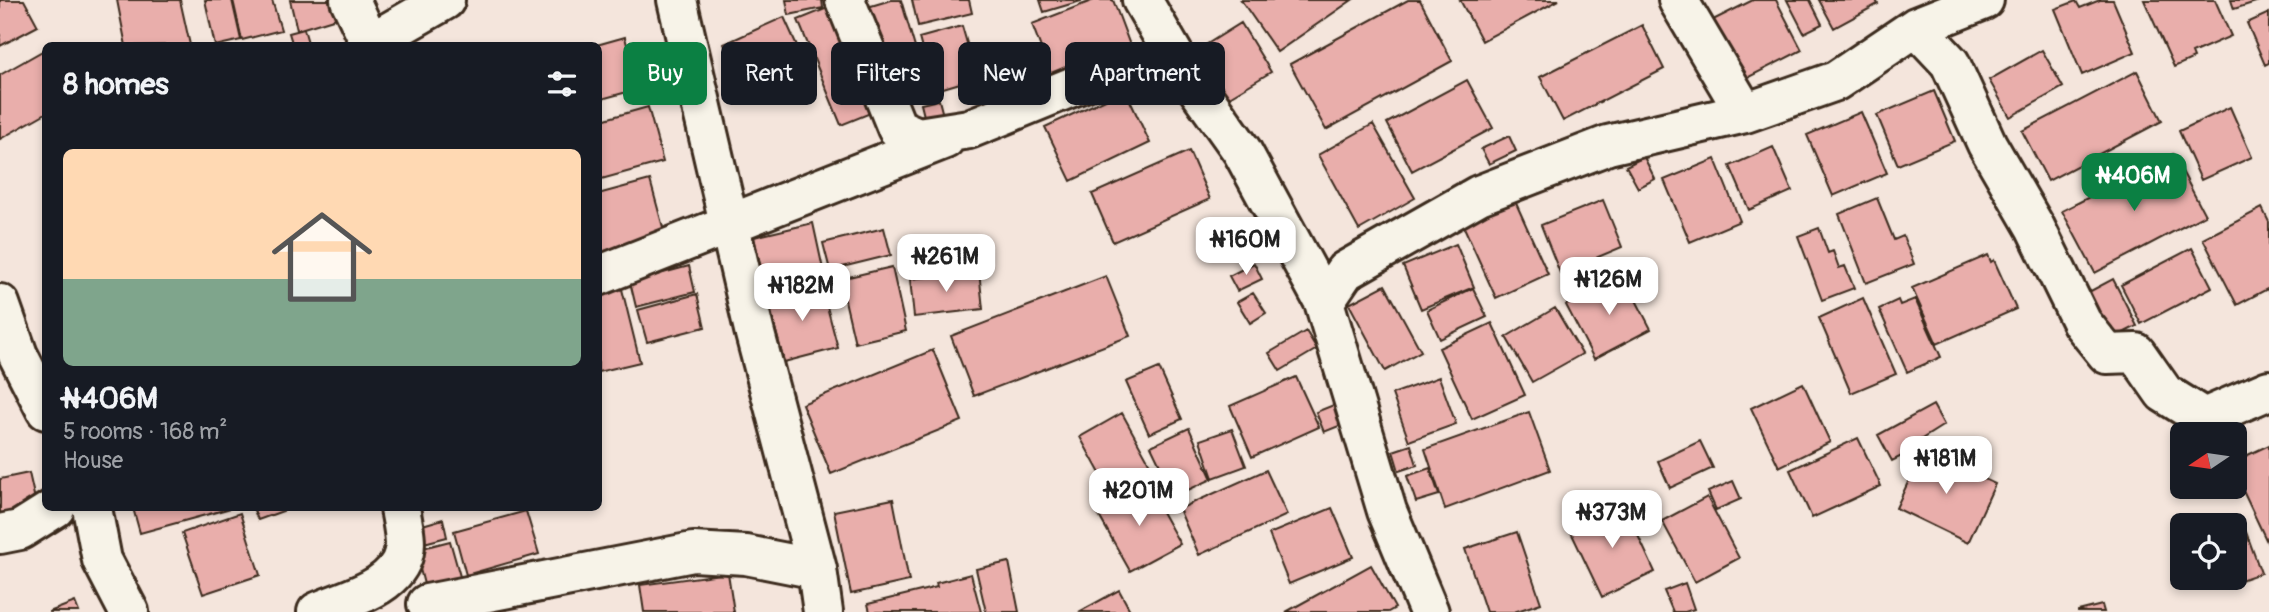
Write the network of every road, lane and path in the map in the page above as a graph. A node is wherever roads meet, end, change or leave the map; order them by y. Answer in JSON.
{"nodes":[{"id":1,"x":350,"y":0,"type":"edge"},
{"id":2,"x":445,"y":0,"type":"edge"},
{"id":3,"x":677,"y":0,"type":"edge"},
{"id":4,"x":845,"y":0,"type":"edge"},
{"id":5,"x":1142,"y":0,"type":"edge"},
{"id":6,"x":1678,"y":0,"type":"edge"},
{"id":7,"x":1984,"y":0,"type":"edge"},
{"id":8,"x":1916,"y":27,"type":"junction"},
{"id":9,"x":366,"y":42,"type":"edge"},
{"id":10,"x":371,"y":42,"type":"edge"},
{"id":11,"x":1166,"y":42,"type":"edge"},
{"id":12,"x":1065,"y":90,"type":"edge"},
{"id":13,"x":1209,"y":105,"type":"edge"},
{"id":14,"x":1745,"y":113,"type":"junction"},
{"id":15,"x":969,"y":129,"type":"junction"},
{"id":16,"x":729,"y":225,"type":"junction"},
{"id":17,"x":602,"y":274,"type":"edge"},
{"id":18,"x":1324,"y":302,"type":"junction"},
{"id":19,"x":0,"y":304,"type":"edge"},
{"id":20,"x":2269,"y":390,"type":"edge"},
{"id":21,"x":42,"y":402,"type":"edge"},
{"id":22,"x":50,"y":511,"type":"edge"},
{"id":23,"x":93,"y":511,"type":"edge"},
{"id":24,"x":400,"y":511,"type":"edge"},
{"id":25,"x":0,"y":534,"type":"edge"},
{"id":26,"x":817,"y":569,"type":"junction"},
{"id":27,"x":397,"y":571,"type":"junction"},
{"id":28,"x":428,"y":608,"type":"edge"},
{"id":29,"x":129,"y":612,"type":"edge"},
{"id":30,"x":317,"y":612,"type":"edge"},
{"id":31,"x":824,"y":612,"type":"edge"},
{"id":32,"x":1429,"y":612,"type":"edge"}],
"edges":[{"from":1,"to":9,"type":"street"},
{"from":2,"to":10,"type":"street"},
{"from":3,"to":16,"type":"street"},
{"from":4,"to":15,"type":"street"},
{"from":5,"to":11,"type":"street"},
{"from":6,"to":14,"type":"street"},
{"from":7,"to":8,"type":"street"},
{"from":8,"to":14,"type":"street"},
{"from":8,"to":20,"type":"street"},
{"from":12,"to":15,"type":"street"},
{"from":13,"to":18,"type":"street"},
{"from":14,"to":18,"type":"street"},
{"from":15,"to":16,"type":"street"},
{"from":16,"to":17,"type":"street"},
{"from":16,"to":26,"type":"street"},
{"from":18,"to":32,"type":"street"},
{"from":19,"to":21,"type":"street"},
{"from":22,"to":25,"type":"street"},
{"from":23,"to":29,"type":"street"},
{"from":24,"to":27,"type":"street"},
{"from":26,"to":28,"type":"street"},
{"from":26,"to":31,"type":"street"},
{"from":27,"to":28,"type":"street"},
{"from":27,"to":30,"type":"street"}]}
